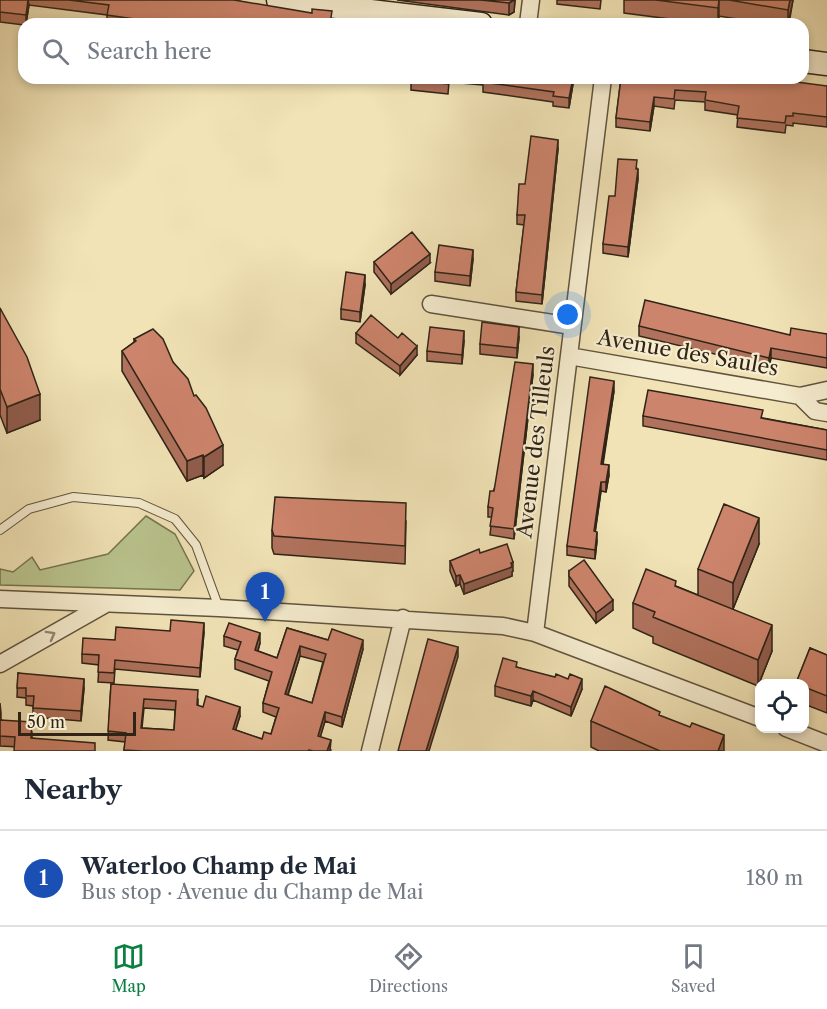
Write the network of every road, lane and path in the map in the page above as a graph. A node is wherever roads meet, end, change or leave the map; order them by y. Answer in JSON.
{"nodes":[{"id":1,"x":278,"y":0,"type":"edge"},
{"id":2,"x":531,"y":0,"type":"edge"},
{"id":3,"x":731,"y":8,"type":"edge"},
{"id":4,"x":430,"y":18,"type":"edge"},
{"id":5,"x":529,"y":18,"type":"edge"},
{"id":6,"x":730,"y":18,"type":"edge"},
{"id":7,"x":809,"y":62,"type":"edge"},
{"id":8,"x":827,"y":64,"type":"edge"},
{"id":9,"x":602,"y":84,"type":"edge"},
{"id":10,"x":431,"y":304,"type":"dead end"},
{"id":11,"x":572,"y":326,"type":"junction"},
{"id":12,"x":569,"y":356,"type":"junction"},
{"id":13,"x":827,"y":390,"type":"edge"},
{"id":14,"x":800,"y":396,"type":"junction"},
{"id":15,"x":827,"y":413,"type":"edge"},
{"id":16,"x":0,"y":530,"type":"edge"},
{"id":17,"x":0,"y":598,"type":"edge"},
{"id":18,"x":104,"y":605,"type":"junction"},
{"id":19,"x":219,"y":608,"type":"junction"},
{"id":20,"x":403,"y":618,"type":"junction"},
{"id":21,"x":535,"y":633,"type":"junction"},
{"id":22,"x":0,"y":664,"type":"edge"},
{"id":23,"x":755,"y":716,"type":"edge"},
{"id":24,"x":797,"y":733,"type":"edge"},
{"id":25,"x":827,"y":744,"type":"edge"},
{"id":26,"x":370,"y":751,"type":"edge"}],
"edges":[{"from":1,"to":4,"type":"street"},
{"from":2,"to":5,"type":"street"},
{"from":3,"to":6,"type":"path"},
{"from":7,"to":8,"type":"street"},
{"from":9,"to":11,"type":"street","name":"Avenue des Tilleuls"},
{"from":10,"to":11,"type":"street"},
{"from":11,"to":12,"type":"street","name":"Avenue des Tilleuls"},
{"from":12,"to":14,"type":"street","name":"Avenue des Saules"},
{"from":12,"to":21,"type":"street","name":"Avenue des Tilleuls"},
{"from":13,"to":14,"type":"street","name":"Avenue des Saules"},
{"from":14,"to":15,"type":"street","name":"Avenue des Saules"},
{"from":16,"to":19,"type":"lane"},
{"from":17,"to":18,"type":"street"},
{"from":18,"to":19,"type":"street"},
{"from":22,"to":18,"type":"street","one_way":true},
{"from":19,"to":20,"type":"street"},
{"from":20,"to":21,"type":"street"},
{"from":20,"to":26,"type":"street"},
{"from":21,"to":23,"type":"street"},
{"from":24,"to":25,"type":"street"}]}
